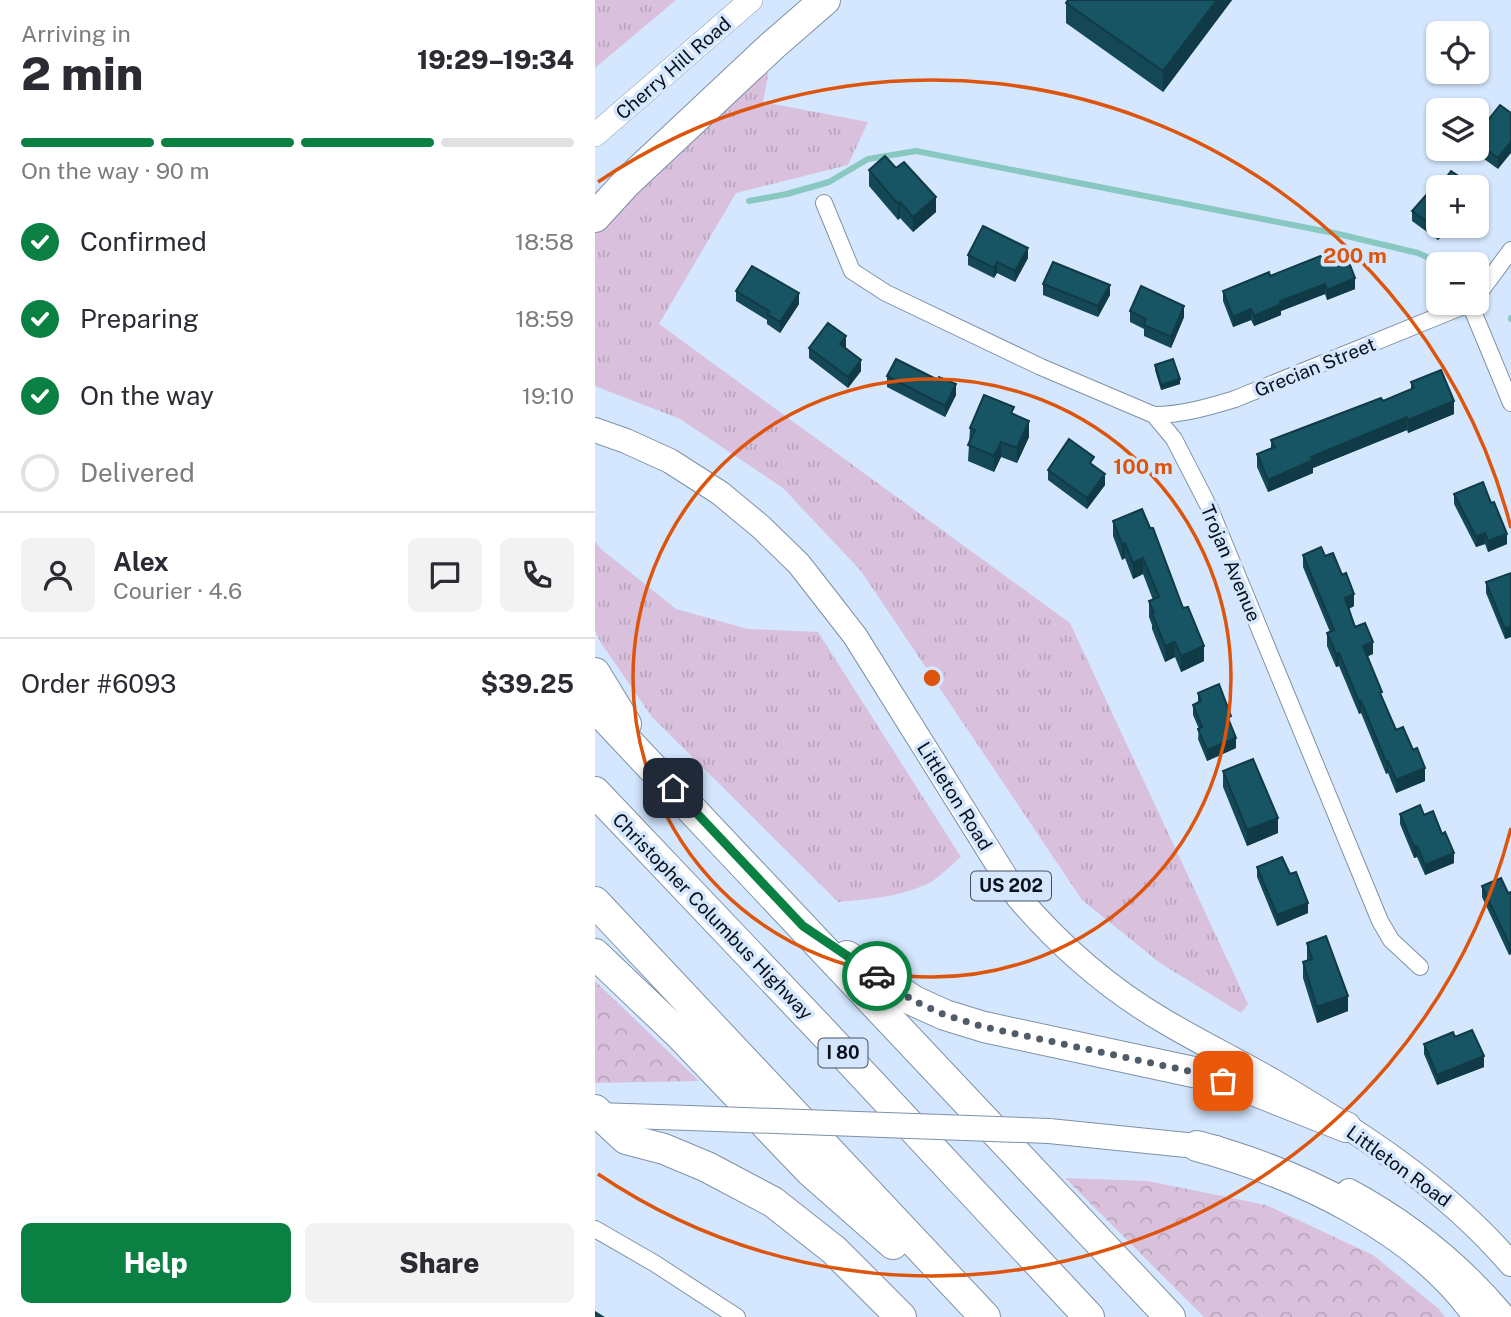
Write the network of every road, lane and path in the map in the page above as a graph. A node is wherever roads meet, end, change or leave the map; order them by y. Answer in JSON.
{"nodes":[{"id":1,"x":751,"y":0,"type":"edge"},
{"id":2,"x":825,"y":0,"type":"edge"},
{"id":3,"x":595,"y":135,"type":"edge"},
{"id":4,"x":824,"y":203,"type":"dead end"},
{"id":5,"x":595,"y":218,"type":"edge"},
{"id":6,"x":1511,"y":250,"type":"edge"},
{"id":7,"x":1489,"y":280,"type":"edge"},
{"id":8,"x":1439,"y":315,"type":"edge"},
{"id":9,"x":1478,"y":315,"type":"edge"},
{"id":10,"x":1511,"y":403,"type":"edge"},
{"id":11,"x":1154,"y":415,"type":"junction"},
{"id":12,"x":595,"y":430,"type":"edge"},
{"id":13,"x":595,"y":673,"type":"edge"},
{"id":14,"x":595,"y":707,"type":"edge"},
{"id":15,"x":654,"y":769,"type":"junction"},
{"id":16,"x":595,"y":792,"type":"edge"},
{"id":17,"x":595,"y":902,"type":"edge"},
{"id":18,"x":803,"y":926,"type":"junction"},
{"id":19,"x":595,"y":954,"type":"edge"},
{"id":20,"x":1420,"y":967,"type":"dead end"},
{"id":21,"x":596,"y":1113,"type":"edge"},
{"id":22,"x":1346,"y":1127,"type":"junction"},
{"id":23,"x":1197,"y":1146,"type":"junction"},
{"id":24,"x":1041,"y":1180,"type":"junction"},
{"id":25,"x":595,"y":1229,"type":"edge"},
{"id":26,"x":1511,"y":1264,"type":"edge"},
{"id":27,"x":737,"y":1317,"type":"edge"},
{"id":28,"x":901,"y":1317,"type":"edge"},
{"id":29,"x":975,"y":1317,"type":"edge"},
{"id":30,"x":985,"y":1317,"type":"edge"},
{"id":31,"x":1089,"y":1317,"type":"edge"},
{"id":32,"x":1170,"y":1317,"type":"edge"},
{"id":33,"x":1183,"y":1317,"type":"edge"},
{"id":34,"x":1479,"y":1317,"type":"edge"},
{"id":35,"x":1504,"y":1317,"type":"edge"}],
"edges":[{"from":1,"to":3,"type":"main road","name":"Cherry Hill Road"},
{"from":2,"to":5,"type":"highway"},
{"from":4,"to":11,"type":"street","name":"Trojan Avenue"},
{"from":6,"to":7,"type":"street"},
{"from":8,"to":11,"type":"street","name":"Grecian Street"},
{"from":9,"to":10,"type":"street"},
{"from":11,"to":20,"type":"street","name":"Trojan Avenue"},
{"from":12,"to":22,"type":"main road","name":"Littleton Road","number":"US 202"},
{"from":13,"to":15,"type":"highway"},
{"from":14,"to":15,"type":"highway"},
{"from":15,"to":18,"type":"highway"},
{"from":16,"to":31,"type":"highway","name":"Christopher Columbus Highway","number":"I 80"},
{"from":17,"to":30,"type":"highway"},
{"from":18,"to":22,"type":"highway"},
{"from":18,"to":24,"type":"highway"},
{"from":19,"to":29,"type":"highway"},
{"from":21,"to":23,"type":"main road","bridge":true},
{"from":21,"to":28,"type":"highway"},
{"from":22,"to":26,"type":"main road","name":"Littleton Road","number":"US 202"},
{"from":23,"to":34,"type":"highway"},
{"from":23,"to":35,"type":"main road"},
{"from":24,"to":32,"type":"highway"},
{"from":24,"to":33,"type":"highway"},
{"from":25,"to":27,"type":"street"}]}
